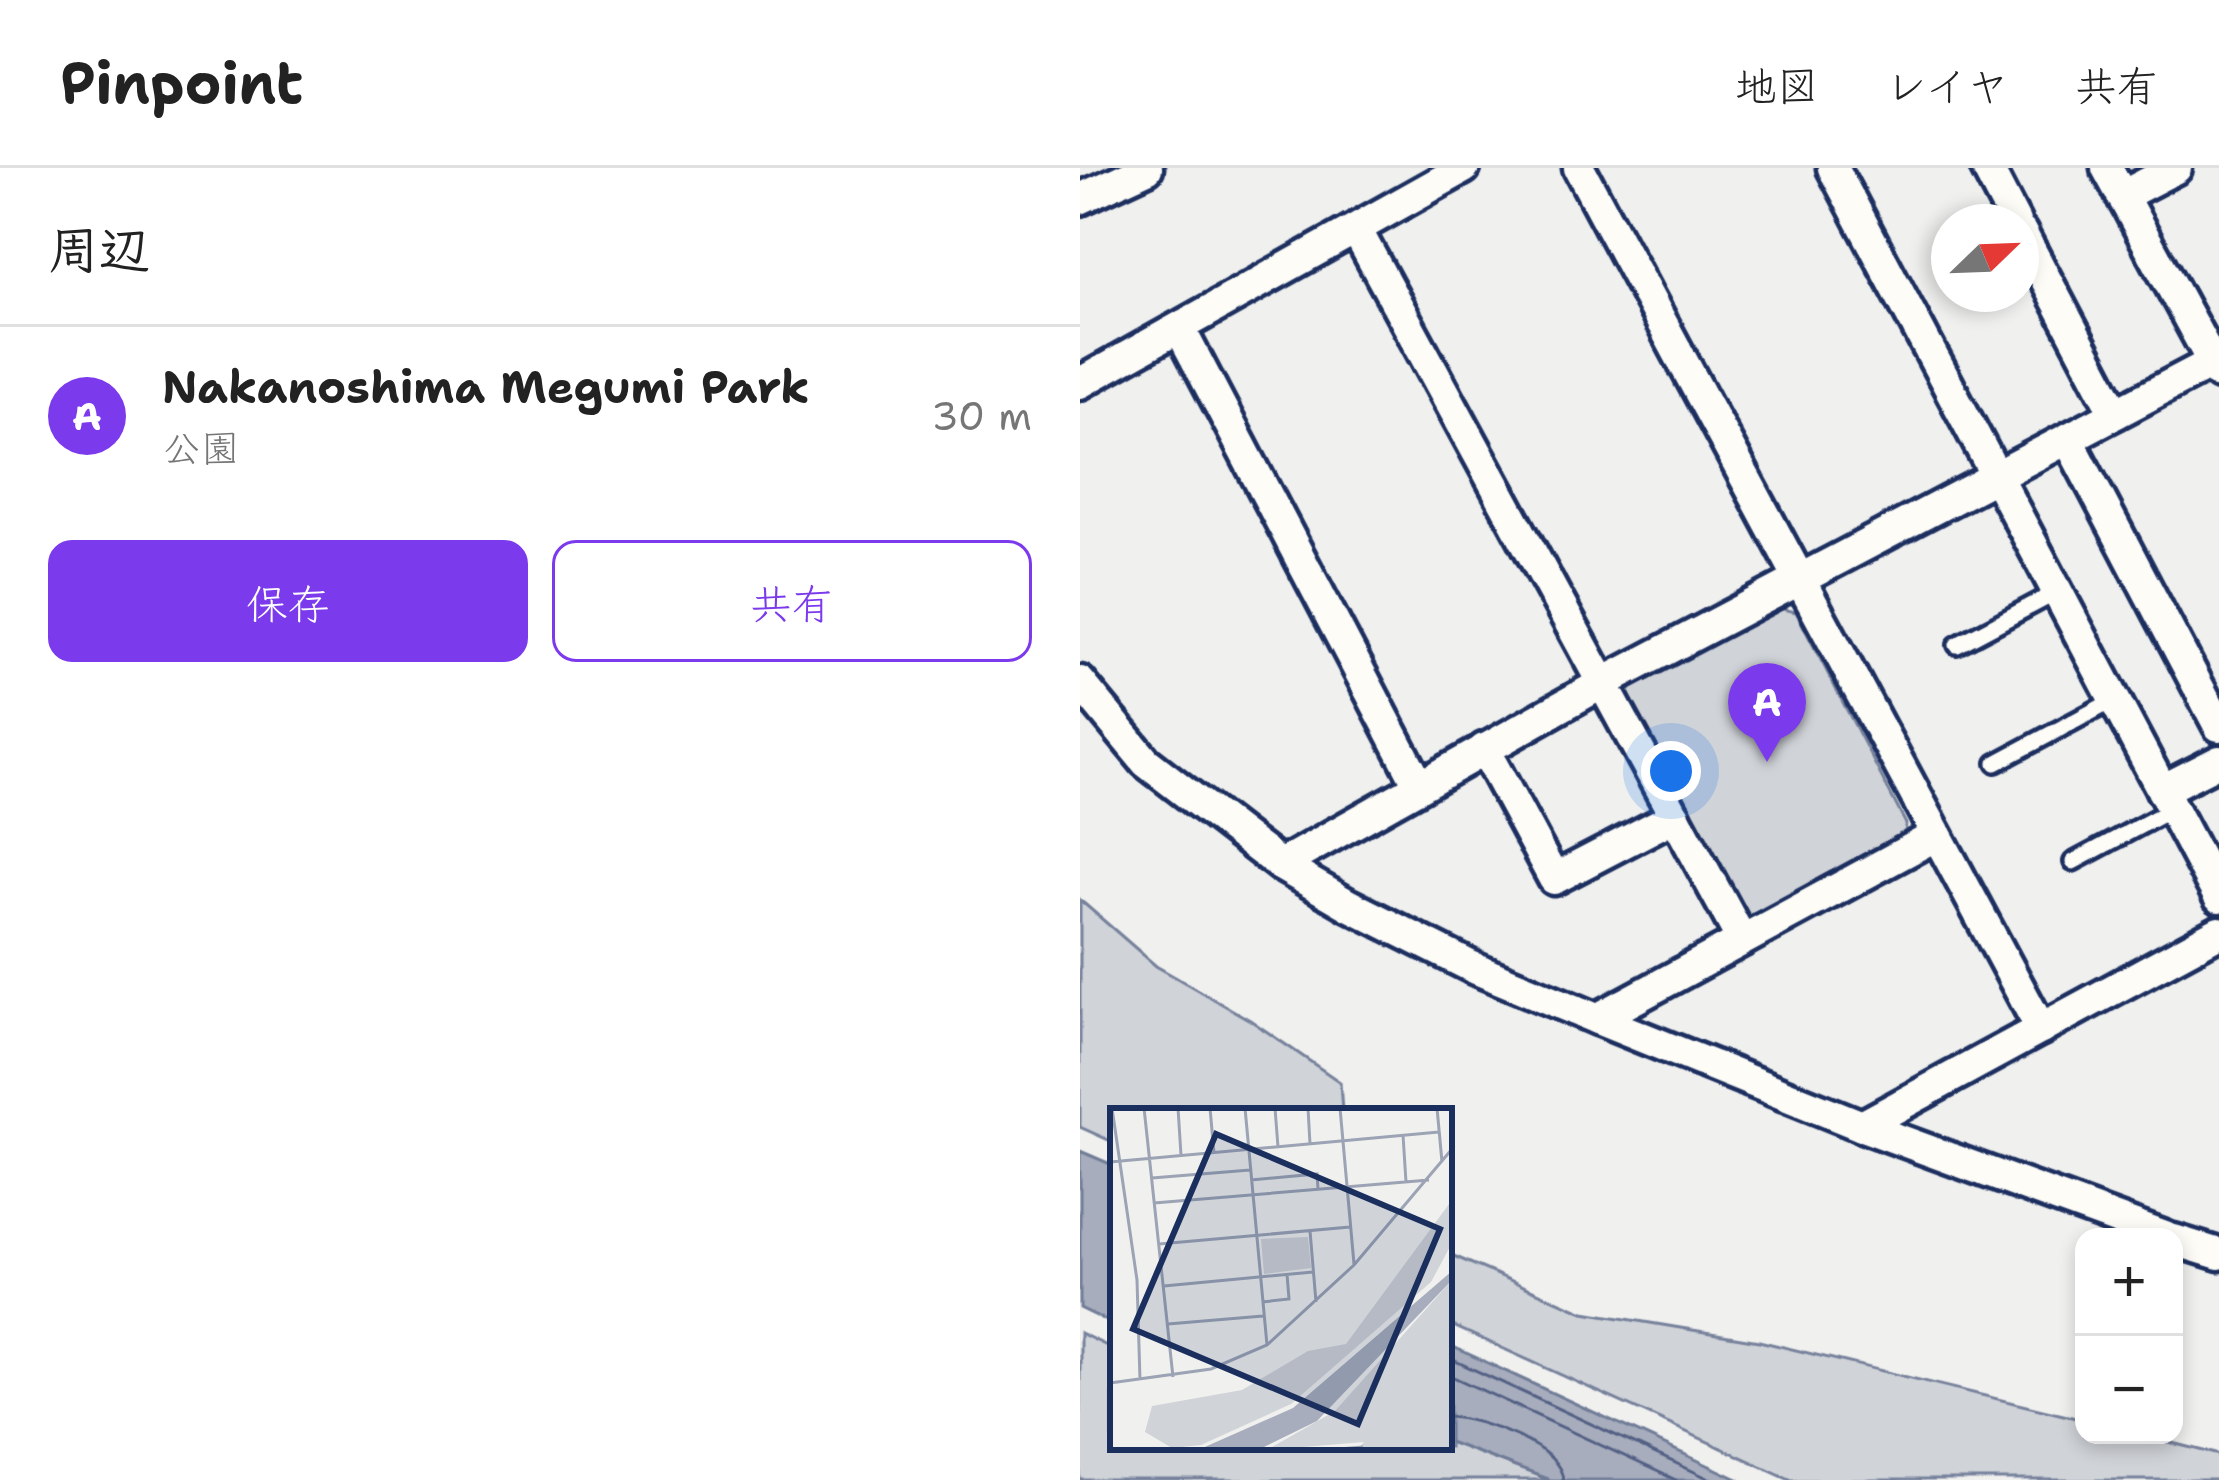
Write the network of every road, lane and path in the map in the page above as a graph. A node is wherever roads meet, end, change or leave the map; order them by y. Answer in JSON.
{"nodes":[{"id":1,"x":1147,"y":168,"type":"edge"},
{"id":2,"x":1580,"y":168,"type":"edge"},
{"id":3,"x":1833,"y":168,"type":"edge"},
{"id":4,"x":1987,"y":168,"type":"edge"},
{"id":5,"x":2108,"y":168,"type":"edge"},
{"id":6,"x":2176,"y":168,"type":"edge"},
{"id":7,"x":1452,"y":171,"type":"edge"},
{"id":8,"x":2122,"y":196,"type":"junction"},
{"id":9,"x":1080,"y":199,"type":"edge"},
{"id":10,"x":2006,"y":204,"type":"edge"},
{"id":11,"x":1356,"y":229,"type":"junction"},
{"id":12,"x":2039,"y":266,"type":"edge"},
{"id":13,"x":1180,"y":329,"type":"junction"},
{"id":14,"x":2217,"y":365,"type":"edge"},
{"id":15,"x":1080,"y":383,"type":"edge"},
{"id":16,"x":2116,"y":412,"type":"junction"},
{"id":17,"x":2068,"y":439,"type":"junction"},
{"id":18,"x":1996,"y":477,"type":"junction"},
{"id":19,"x":1797,"y":578,"type":"junction"},
{"id":20,"x":2057,"y":592,"type":"junction"},
{"id":21,"x":1957,"y":645,"type":"dead end"},
{"id":22,"x":1080,"y":682,"type":"edge"},
{"id":23,"x":1603,"y":683,"type":"junction"},
{"id":24,"x":2114,"y":700,"type":"junction"},
{"id":25,"x":2219,"y":726,"type":"edge"},
{"id":26,"x":1484,"y":749,"type":"junction"},
{"id":27,"x":2219,"y":761,"type":"edge"},
{"id":28,"x":1996,"y":763,"type":"dead end"},
{"id":29,"x":1419,"y":785,"type":"junction"},
{"id":30,"x":2167,"y":800,"type":"junction"},
{"id":31,"x":1675,"y":816,"type":"junction"},
{"id":32,"x":1935,"y":836,"type":"junction"},
{"id":33,"x":2073,"y":862,"type":"dead end"},
{"id":34,"x":1280,"y":866,"type":"junction"},
{"id":35,"x":2219,"y":897,"type":"edge"},
{"id":36,"x":2219,"y":932,"type":"edge"},
{"id":37,"x":1742,"y":940,"type":"junction"},
{"id":38,"x":1597,"y":1019,"type":"junction"},
{"id":39,"x":2041,"y":1029,"type":"junction"},
{"id":40,"x":1862,"y":1126,"type":"junction"},
{"id":41,"x":2140,"y":1228,"type":"edge"},
{"id":42,"x":2183,"y":1243,"type":"edge"},
{"id":43,"x":2219,"y":1254,"type":"edge"}],
"edges":[{"from":1,"to":9,"type":"street"},
{"from":2,"to":19,"type":"street"},
{"from":3,"to":18,"type":"street"},
{"from":4,"to":10,"type":"street"},
{"from":5,"to":8,"type":"street"},
{"from":6,"to":8,"type":"street"},
{"from":7,"to":11,"type":"street"},
{"from":8,"to":14,"type":"street"},
{"from":11,"to":13,"type":"street"},
{"from":11,"to":23,"type":"street"},
{"from":12,"to":16,"type":"street"},
{"from":13,"to":15,"type":"street"},
{"from":13,"to":29,"type":"street"},
{"from":14,"to":16,"type":"street"},
{"from":16,"to":17,"type":"street"},
{"from":17,"to":18,"type":"street"},
{"from":17,"to":25,"type":"street"},
{"from":18,"to":19,"type":"street"},
{"from":18,"to":20,"type":"street"},
{"from":19,"to":23,"type":"street"},
{"from":19,"to":32,"type":"street"},
{"from":20,"to":21,"type":"lane"},
{"from":20,"to":24,"type":"street"},
{"from":22,"to":34,"type":"street"},
{"from":23,"to":26,"type":"street"},
{"from":23,"to":31,"type":"street"},
{"from":24,"to":28,"type":"lane"},
{"from":24,"to":30,"type":"street"},
{"from":26,"to":29,"type":"street"},
{"from":26,"to":31,"type":"street"},
{"from":27,"to":30,"type":"street"},
{"from":29,"to":34,"type":"street"},
{"from":30,"to":33,"type":"lane"},
{"from":30,"to":35,"type":"street"},
{"from":31,"to":37,"type":"street"},
{"from":32,"to":37,"type":"street"},
{"from":32,"to":39,"type":"street"},
{"from":34,"to":38,"type":"street"},
{"from":36,"to":39,"type":"street"},
{"from":37,"to":38,"type":"street"},
{"from":38,"to":40,"type":"street"},
{"from":39,"to":40,"type":"street"},
{"from":40,"to":41,"type":"street"},
{"from":42,"to":43,"type":"street"}]}
